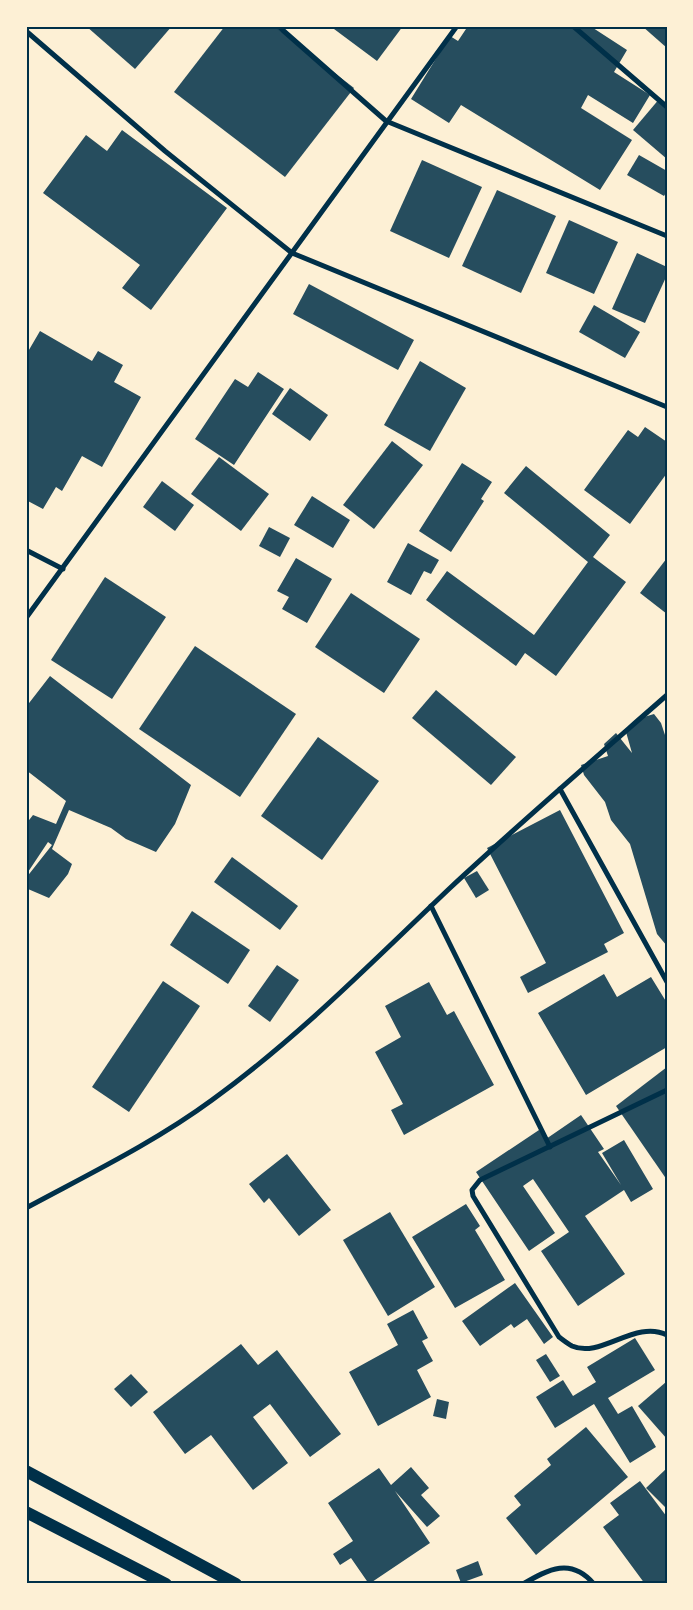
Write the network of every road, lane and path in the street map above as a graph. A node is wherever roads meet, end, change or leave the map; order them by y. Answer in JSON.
{"nodes":[{"id":1,"x":278,"y":26,"type":"edge"},
{"id":2,"x":457,"y":26,"type":"edge"},
{"id":3,"x":573,"y":26,"type":"edge"},
{"id":4,"x":26,"y":31,"type":"edge"},
{"id":5,"x":667,"y":107,"type":"edge"},
{"id":6,"x":386,"y":122,"type":"junction"},
{"id":7,"x":667,"y":236,"type":"edge"},
{"id":8,"x":292,"y":253,"type":"junction"},
{"id":9,"x":667,"y":407,"type":"edge"},
{"id":10,"x":26,"y":550,"type":"edge"},
{"id":11,"x":63,"y":569,"type":"junction"},
{"id":12,"x":26,"y":618,"type":"edge"},
{"id":13,"x":667,"y":696,"type":"edge"},
{"id":14,"x":560,"y":789,"type":"junction"},
{"id":15,"x":431,"y":906,"type":"junction"},
{"id":16,"x":667,"y":982,"type":"edge"},
{"id":17,"x":667,"y":1090,"type":"edge"},
{"id":18,"x":550,"y":1147,"type":"junction"},
{"id":19,"x":26,"y":1208,"type":"edge"},
{"id":20,"x":667,"y":1335,"type":"edge"},
{"id":21,"x":26,"y":1471,"type":"edge"},
{"id":22,"x":26,"y":1512,"type":"edge"},
{"id":23,"x":166,"y":1584,"type":"edge"},
{"id":24,"x":236,"y":1584,"type":"edge"},
{"id":25,"x":523,"y":1584,"type":"edge"},
{"id":26,"x":594,"y":1584,"type":"edge"}],
"edges":[{"from":1,"to":6,"type":"street"},
{"from":2,"to":6,"type":"street"},
{"from":3,"to":5,"type":"street"},
{"from":4,"to":8,"type":"street"},
{"from":6,"to":7,"type":"street"},
{"from":6,"to":8,"type":"street"},
{"from":8,"to":9,"type":"street"},
{"from":8,"to":11,"type":"street"},
{"from":10,"to":11,"type":"street"},
{"from":11,"to":12,"type":"street"},
{"from":13,"to":14,"type":"street"},
{"from":14,"to":15,"type":"street"},
{"from":14,"to":16,"type":"street"},
{"from":15,"to":18,"type":"street"},
{"from":15,"to":19,"type":"street"},
{"from":17,"to":18,"type":"street"},
{"from":18,"to":20,"type":"street"},
{"from":21,"to":24,"type":"main road"},
{"from":22,"to":23,"type":"main road"},
{"from":25,"to":26,"type":"street"}]}
